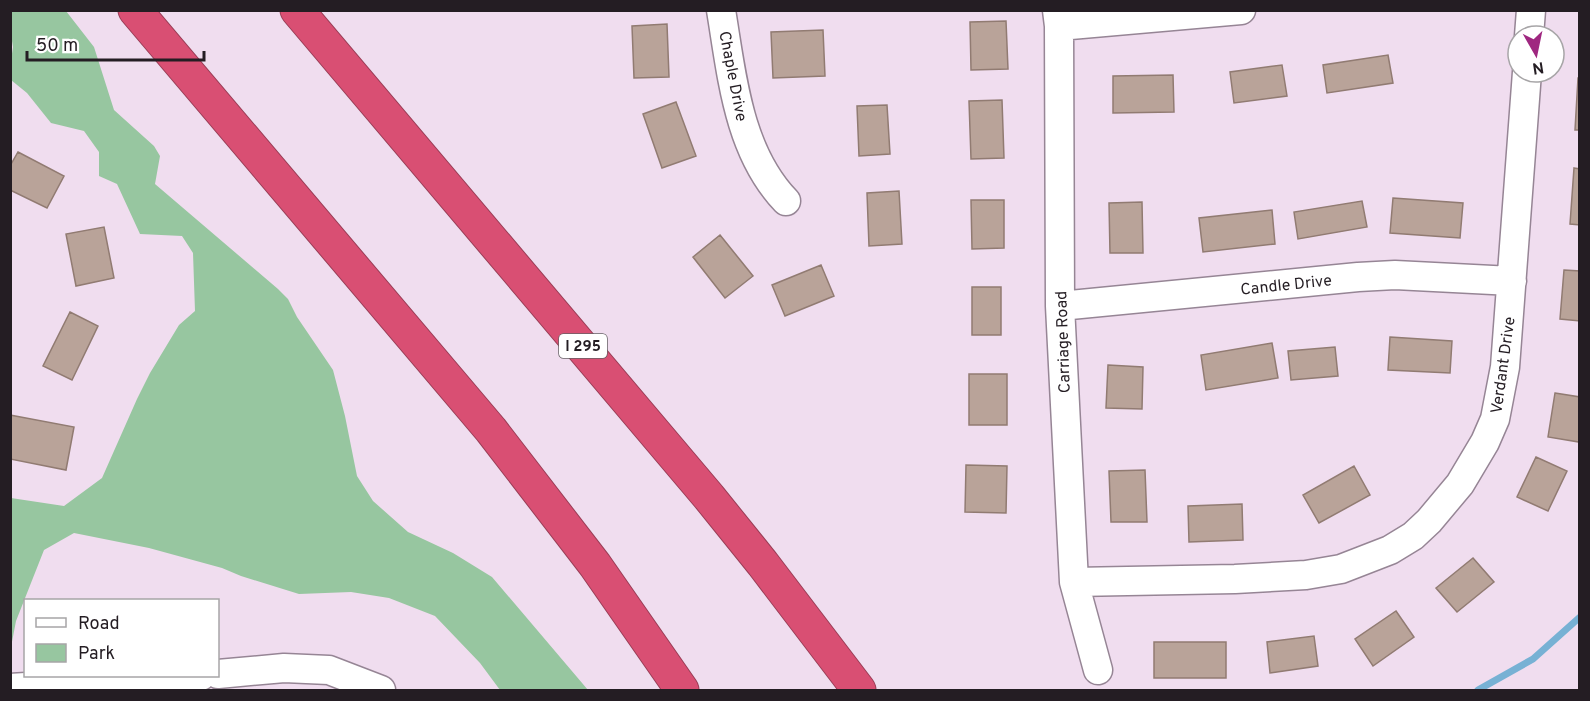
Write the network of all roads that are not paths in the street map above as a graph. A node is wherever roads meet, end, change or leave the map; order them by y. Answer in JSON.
{"nodes":[{"id":1,"x":135,"y":10,"type":"edge"},
{"id":2,"x":297,"y":10,"type":"edge"},
{"id":3,"x":721,"y":10,"type":"edge"},
{"id":4,"x":1241,"y":10,"type":"edge"},
{"id":5,"x":1058,"y":18,"type":"edge"},
{"id":6,"x":1526,"y":84,"type":"edge"},
{"id":7,"x":786,"y":201,"type":"dead end"},
{"id":8,"x":1512,"y":281,"type":"junction"},
{"id":9,"x":1060,"y":306,"type":"junction"},
{"id":10,"x":1074,"y":582,"type":"junction"},
{"id":11,"x":1098,"y":670,"type":"dead end"},
{"id":12,"x":219,"y":674,"type":"edge"},
{"id":13,"x":172,"y":677,"type":"edge"},
{"id":14,"x":10,"y":688,"type":"edge"},
{"id":15,"x":381,"y":690,"type":"edge"},
{"id":16,"x":682,"y":690,"type":"edge"},
{"id":17,"x":859,"y":690,"type":"edge"}],
"edges":[{"from":1,"to":16,"type":"highway"},
{"from":2,"to":17,"type":"highway","number":"I 295"},
{"from":3,"to":7,"type":"street","name":"Chaple Drive"},
{"from":4,"to":5,"type":"street"},
{"from":5,"to":9,"type":"street","name":"Carriage Road"},
{"from":6,"to":8,"type":"street","name":"Verdant Drive"},
{"from":8,"to":9,"type":"street","name":"Candle Drive"},
{"from":8,"to":10,"type":"street","name":"Verdant Drive"},
{"from":9,"to":10,"type":"street","name":"Carriage Road"},
{"from":10,"to":11,"type":"street","name":"Carriage Road"},
{"from":12,"to":15,"type":"street"},
{"from":13,"to":14,"type":"street"}]}
